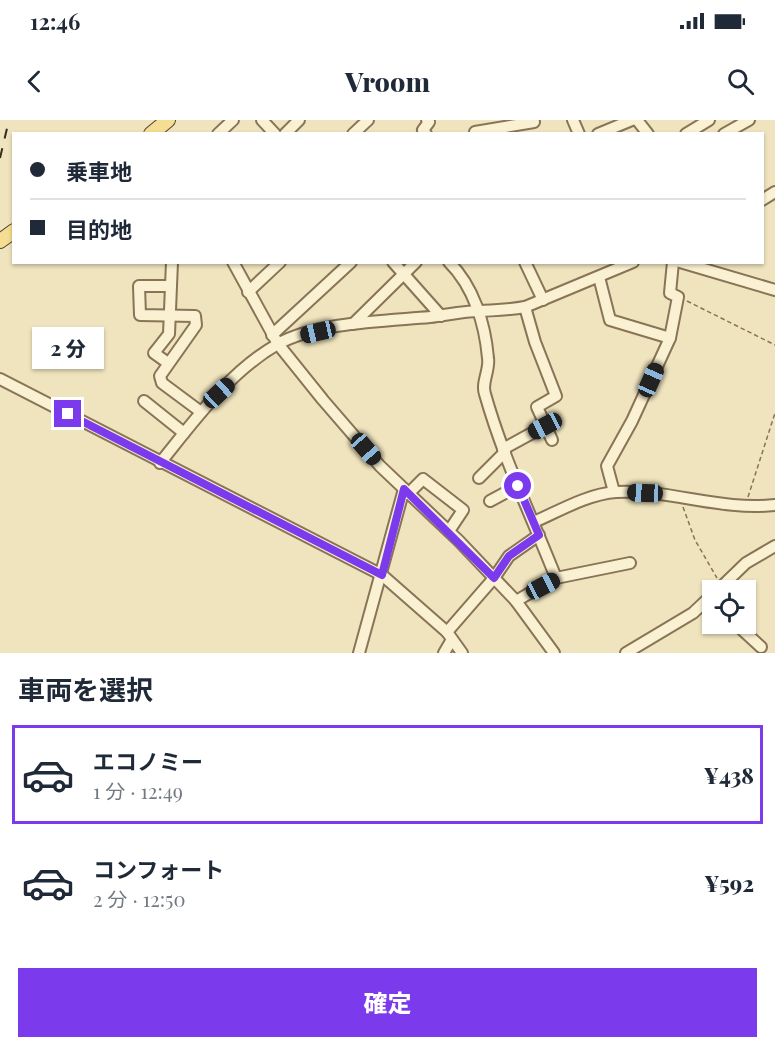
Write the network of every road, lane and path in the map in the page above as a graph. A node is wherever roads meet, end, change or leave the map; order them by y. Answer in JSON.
{"nodes":[{"id":1,"x":233,"y":120,"type":"edge"},
{"id":2,"x":262,"y":120,"type":"edge"},
{"id":3,"x":299,"y":120,"type":"edge"},
{"id":4,"x":368,"y":120,"type":"edge"},
{"id":5,"x":632,"y":120,"type":"edge"},
{"id":6,"x":637,"y":120,"type":"edge"},
{"id":7,"x":749,"y":120,"type":"edge"},
{"id":8,"x":704,"y":121,"type":"edge"},
{"id":9,"x":534,"y":122,"type":"dead end"},
{"id":10,"x":220,"y":132,"type":"edge"},
{"id":11,"x":273,"y":132,"type":"edge"},
{"id":12,"x":287,"y":132,"type":"edge"},
{"id":13,"x":355,"y":132,"type":"edge"},
{"id":14,"x":481,"y":132,"type":"edge"},
{"id":15,"x":603,"y":132,"type":"edge"},
{"id":16,"x":646,"y":132,"type":"edge"},
{"id":17,"x":689,"y":132,"type":"edge"},
{"id":18,"x":728,"y":132,"type":"edge"},
{"id":19,"x":172,"y":264,"type":"edge"},
{"id":20,"x":234,"y":264,"type":"edge"},
{"id":21,"x":278,"y":264,"type":"edge"},
{"id":22,"x":349,"y":264,"type":"edge"},
{"id":23,"x":395,"y":264,"type":"edge"},
{"id":24,"x":414,"y":264,"type":"edge"},
{"id":25,"x":451,"y":264,"type":"edge"},
{"id":26,"x":526,"y":264,"type":"edge"},
{"id":27,"x":628,"y":264,"type":"edge"},
{"id":28,"x":673,"y":264,"type":"edge"},
{"id":29,"x":687,"y":264,"type":"edge"},
{"id":30,"x":405,"y":276,"type":"junction"},
{"id":31,"x":599,"y":277,"type":"junction"},
{"id":32,"x":170,"y":286,"type":"junction"},
{"id":33,"x":775,"y":290,"type":"edge"},
{"id":34,"x":248,"y":292,"type":"junction"},
{"id":35,"x":678,"y":297,"type":"junction"},
{"id":36,"x":543,"y":300,"type":"junction"},
{"id":37,"x":525,"y":307,"type":"junction"},
{"id":38,"x":478,"y":310,"type":"junction"},
{"id":39,"x":169,"y":315,"type":"junction"},
{"id":40,"x":441,"y":316,"type":"junction"},
{"id":41,"x":353,"y":324,"type":"junction"},
{"id":42,"x":670,"y":338,"type":"junction"},
{"id":43,"x":275,"y":340,"type":"junction"},
{"id":44,"x":775,"y":345,"type":"edge"},
{"id":45,"x":168,"y":363,"type":"junction"},
{"id":46,"x":0,"y":379,"type":"edge"},
{"id":47,"x":144,"y":401,"type":"dead end"},
{"id":48,"x":201,"y":412,"type":"junction"},
{"id":49,"x":775,"y":414,"type":"edge"},
{"id":50,"x":545,"y":426,"type":"junction"},
{"id":51,"x":184,"y":433,"type":"junction"},
{"id":52,"x":552,"y":440,"type":"dead end"},
{"id":53,"x":504,"y":450,"type":"junction"},
{"id":54,"x":160,"y":463,"type":"junction"},
{"id":55,"x":479,"y":478,"type":"dead end"},
{"id":56,"x":518,"y":486,"type":"junction"},
{"id":57,"x":406,"y":492,"type":"junction"},
{"id":58,"x":614,"y":492,"type":"junction"},
{"id":59,"x":680,"y":499,"type":"junction"},
{"id":60,"x":490,"y":501,"type":"dead end"},
{"id":61,"x":775,"y":505,"type":"edge"},
{"id":62,"x":745,"y":507,"type":"junction"},
{"id":63,"x":534,"y":522,"type":"junction"},
{"id":64,"x":449,"y":531,"type":"junction"},
{"id":65,"x":539,"y":535,"type":"junction"},
{"id":66,"x":775,"y":546,"type":"edge"},
{"id":67,"x":630,"y":563,"type":"dead end"},
{"id":68,"x":382,"y":575,"type":"junction"},
{"id":69,"x":494,"y":578,"type":"junction"},
{"id":70,"x":556,"y":578,"type":"junction"},
{"id":71,"x":716,"y":580,"type":"edge"},
{"id":72,"x":730,"y":580,"type":"edge"},
{"id":73,"x":516,"y":601,"type":"junction"},
{"id":74,"x":702,"y":604,"type":"edge"},
{"id":75,"x":747,"y":634,"type":"edge"},
{"id":76,"x":449,"y":636,"type":"junction"},
{"id":77,"x":761,"y":647,"type":"dead end"},
{"id":78,"x":359,"y":653,"type":"edge"},
{"id":79,"x":444,"y":653,"type":"edge"},
{"id":80,"x":462,"y":653,"type":"edge"},
{"id":81,"x":554,"y":653,"type":"edge"},
{"id":82,"x":626,"y":653,"type":"edge"}],
"edges":[{"from":1,"to":10,"type":"street"},
{"from":2,"to":11,"type":"street"},
{"from":3,"to":12,"type":"street"},
{"from":4,"to":13,"type":"street"},
{"from":5,"to":15,"type":"street"},
{"from":6,"to":16,"type":"street"},
{"from":7,"to":18,"type":"street"},
{"from":8,"to":17,"type":"street"},
{"from":9,"to":14,"type":"street"},
{"from":19,"to":32,"type":"street"},
{"from":20,"to":34,"type":"street"},
{"from":21,"to":34,"type":"street"},
{"from":22,"to":43,"type":"street"},
{"from":23,"to":30,"type":"street"},
{"from":24,"to":30,"type":"street"},
{"from":25,"to":38,"type":"street"},
{"from":26,"to":36,"type":"street"},
{"from":27,"to":31,"type":"street"},
{"from":28,"to":35,"type":"street"},
{"from":29,"to":33,"type":"street"},
{"from":30,"to":40,"type":"street"},
{"from":30,"to":41,"type":"street"},
{"from":31,"to":36,"type":"street"},
{"from":31,"to":42,"type":"street"},
{"from":32,"to":39,"type":"street"},
{"from":32,"to":39,"type":"street"},
{"from":34,"to":43,"type":"street"},
{"from":35,"to":42,"type":"street"},
{"from":35,"to":44,"type":"path"},
{"from":36,"to":37,"type":"street"},
{"from":37,"to":38,"type":"street"},
{"from":37,"to":50,"type":"street"},
{"from":38,"to":40,"type":"street"},
{"from":38,"to":53,"type":"street"},
{"from":39,"to":45,"type":"street"},
{"from":39,"to":45,"type":"street"},
{"from":40,"to":41,"type":"street"},
{"from":41,"to":43,"type":"street"},
{"from":42,"to":58,"type":"street"},
{"from":43,"to":48,"type":"street"},
{"from":43,"to":57,"type":"street"},
{"from":45,"to":48,"type":"street"},
{"from":46,"to":54,"type":"street"},
{"from":47,"to":51,"type":"street"},
{"from":48,"to":51,"type":"street"},
{"from":49,"to":62,"type":"path"},
{"from":50,"to":52,"type":"street"},
{"from":50,"to":53,"type":"street"},
{"from":51,"to":54,"type":"street"},
{"from":53,"to":55,"type":"street"},
{"from":53,"to":56,"type":"street"},
{"from":54,"to":68,"type":"street"},
{"from":56,"to":60,"type":"street"},
{"from":56,"to":63,"type":"street"},
{"from":57,"to":64,"type":"street"},
{"from":57,"to":64,"type":"street"},
{"from":57,"to":68,"type":"street"},
{"from":58,"to":59,"type":"street"},
{"from":58,"to":63,"type":"street"},
{"from":59,"to":62,"type":"street"},
{"from":59,"to":71,"type":"path"},
{"from":61,"to":62,"type":"street"},
{"from":63,"to":65,"type":"street"},
{"from":64,"to":69,"type":"street"},
{"from":65,"to":69,"type":"street"},
{"from":65,"to":70,"type":"street"},
{"from":66,"to":72,"type":"street"},
{"from":67,"to":70,"type":"street"},
{"from":68,"to":76,"type":"street"},
{"from":68,"to":78,"type":"street"},
{"from":69,"to":73,"type":"street"},
{"from":69,"to":76,"type":"street"},
{"from":70,"to":73,"type":"street"},
{"from":73,"to":81,"type":"street"},
{"from":74,"to":82,"type":"street"},
{"from":75,"to":77,"type":"street"},
{"from":76,"to":79,"type":"street"},
{"from":76,"to":80,"type":"street"}]}
